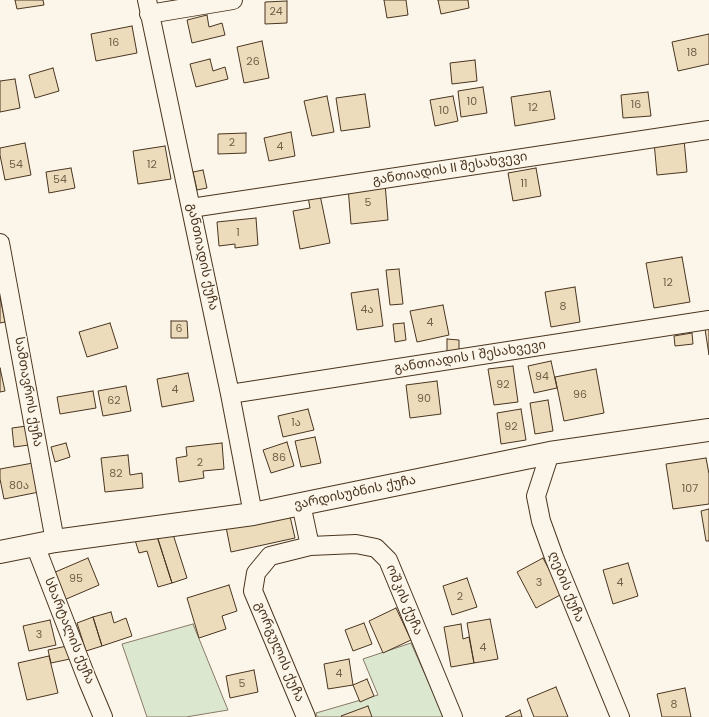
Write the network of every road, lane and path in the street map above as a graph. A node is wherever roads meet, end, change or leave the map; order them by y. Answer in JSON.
{"nodes":[{"id":1,"x":233,"y":0,"type":"edge"},
{"id":2,"x":148,"y":7,"type":"edge"},
{"id":3,"x":709,"y":130,"type":"edge"},
{"id":4,"x":191,"y":208,"type":"junction"},
{"id":5,"x":0,"y":243,"type":"edge"},
{"id":6,"x":709,"y":320,"type":"edge"},
{"id":7,"x":230,"y":394,"type":"junction"},
{"id":8,"x":709,"y":430,"type":"edge"},
{"id":9,"x":550,"y":453,"type":"junction"},
{"id":10,"x":301,"y":504,"type":"junction"},
{"id":11,"x":253,"y":514,"type":"junction"},
{"id":12,"x":45,"y":543,"type":"junction"},
{"id":13,"x":310,"y":546,"type":"junction"},
{"id":14,"x":0,"y":552,"type":"edge"},
{"id":15,"x":103,"y":717,"type":"edge"},
{"id":16,"x":306,"y":717,"type":"edge"},
{"id":17,"x":453,"y":717,"type":"edge"},
{"id":18,"x":620,"y":717,"type":"edge"}],
"edges":[{"from":1,"to":2,"type":"street"},
{"from":2,"to":4,"type":"street","name":"განთიადის ქუჩა"},
{"from":3,"to":4,"type":"street","name":"განთიადის II შესახვევი"},
{"from":4,"to":7,"type":"street","name":"განთიადის ქუჩა"},
{"from":5,"to":12,"type":"street","name":"სამთავროს ქუჩა"},
{"from":6,"to":7,"type":"street","name":"განთიადის I შესახვევი"},
{"from":7,"to":11,"type":"street","name":"განთიადის ქუჩა"},
{"from":8,"to":9,"type":"street","name":"ვარდისუბნის ქუჩა"},
{"from":9,"to":10,"type":"street","name":"ვარდისუბნის ქუჩა"},
{"from":9,"to":18,"type":"street","name":"ღების ქუჩა"},
{"from":10,"to":11,"type":"street","name":"ვარდისუბნის ქუჩა"},
{"from":10,"to":13,"type":"street"},
{"from":11,"to":12,"type":"street","name":"ვარდისუბნის ქუჩა"},
{"from":12,"to":14,"type":"street","name":"ვარდისუბნის ქუჩა"},
{"from":12,"to":15,"type":"street","name":"სხარტალის ქუჩა"},
{"from":13,"to":16,"type":"street","name":"გორგულის ქუჩა"},
{"from":13,"to":17,"type":"street","name":"ოშკის ქუჩა"}]}
